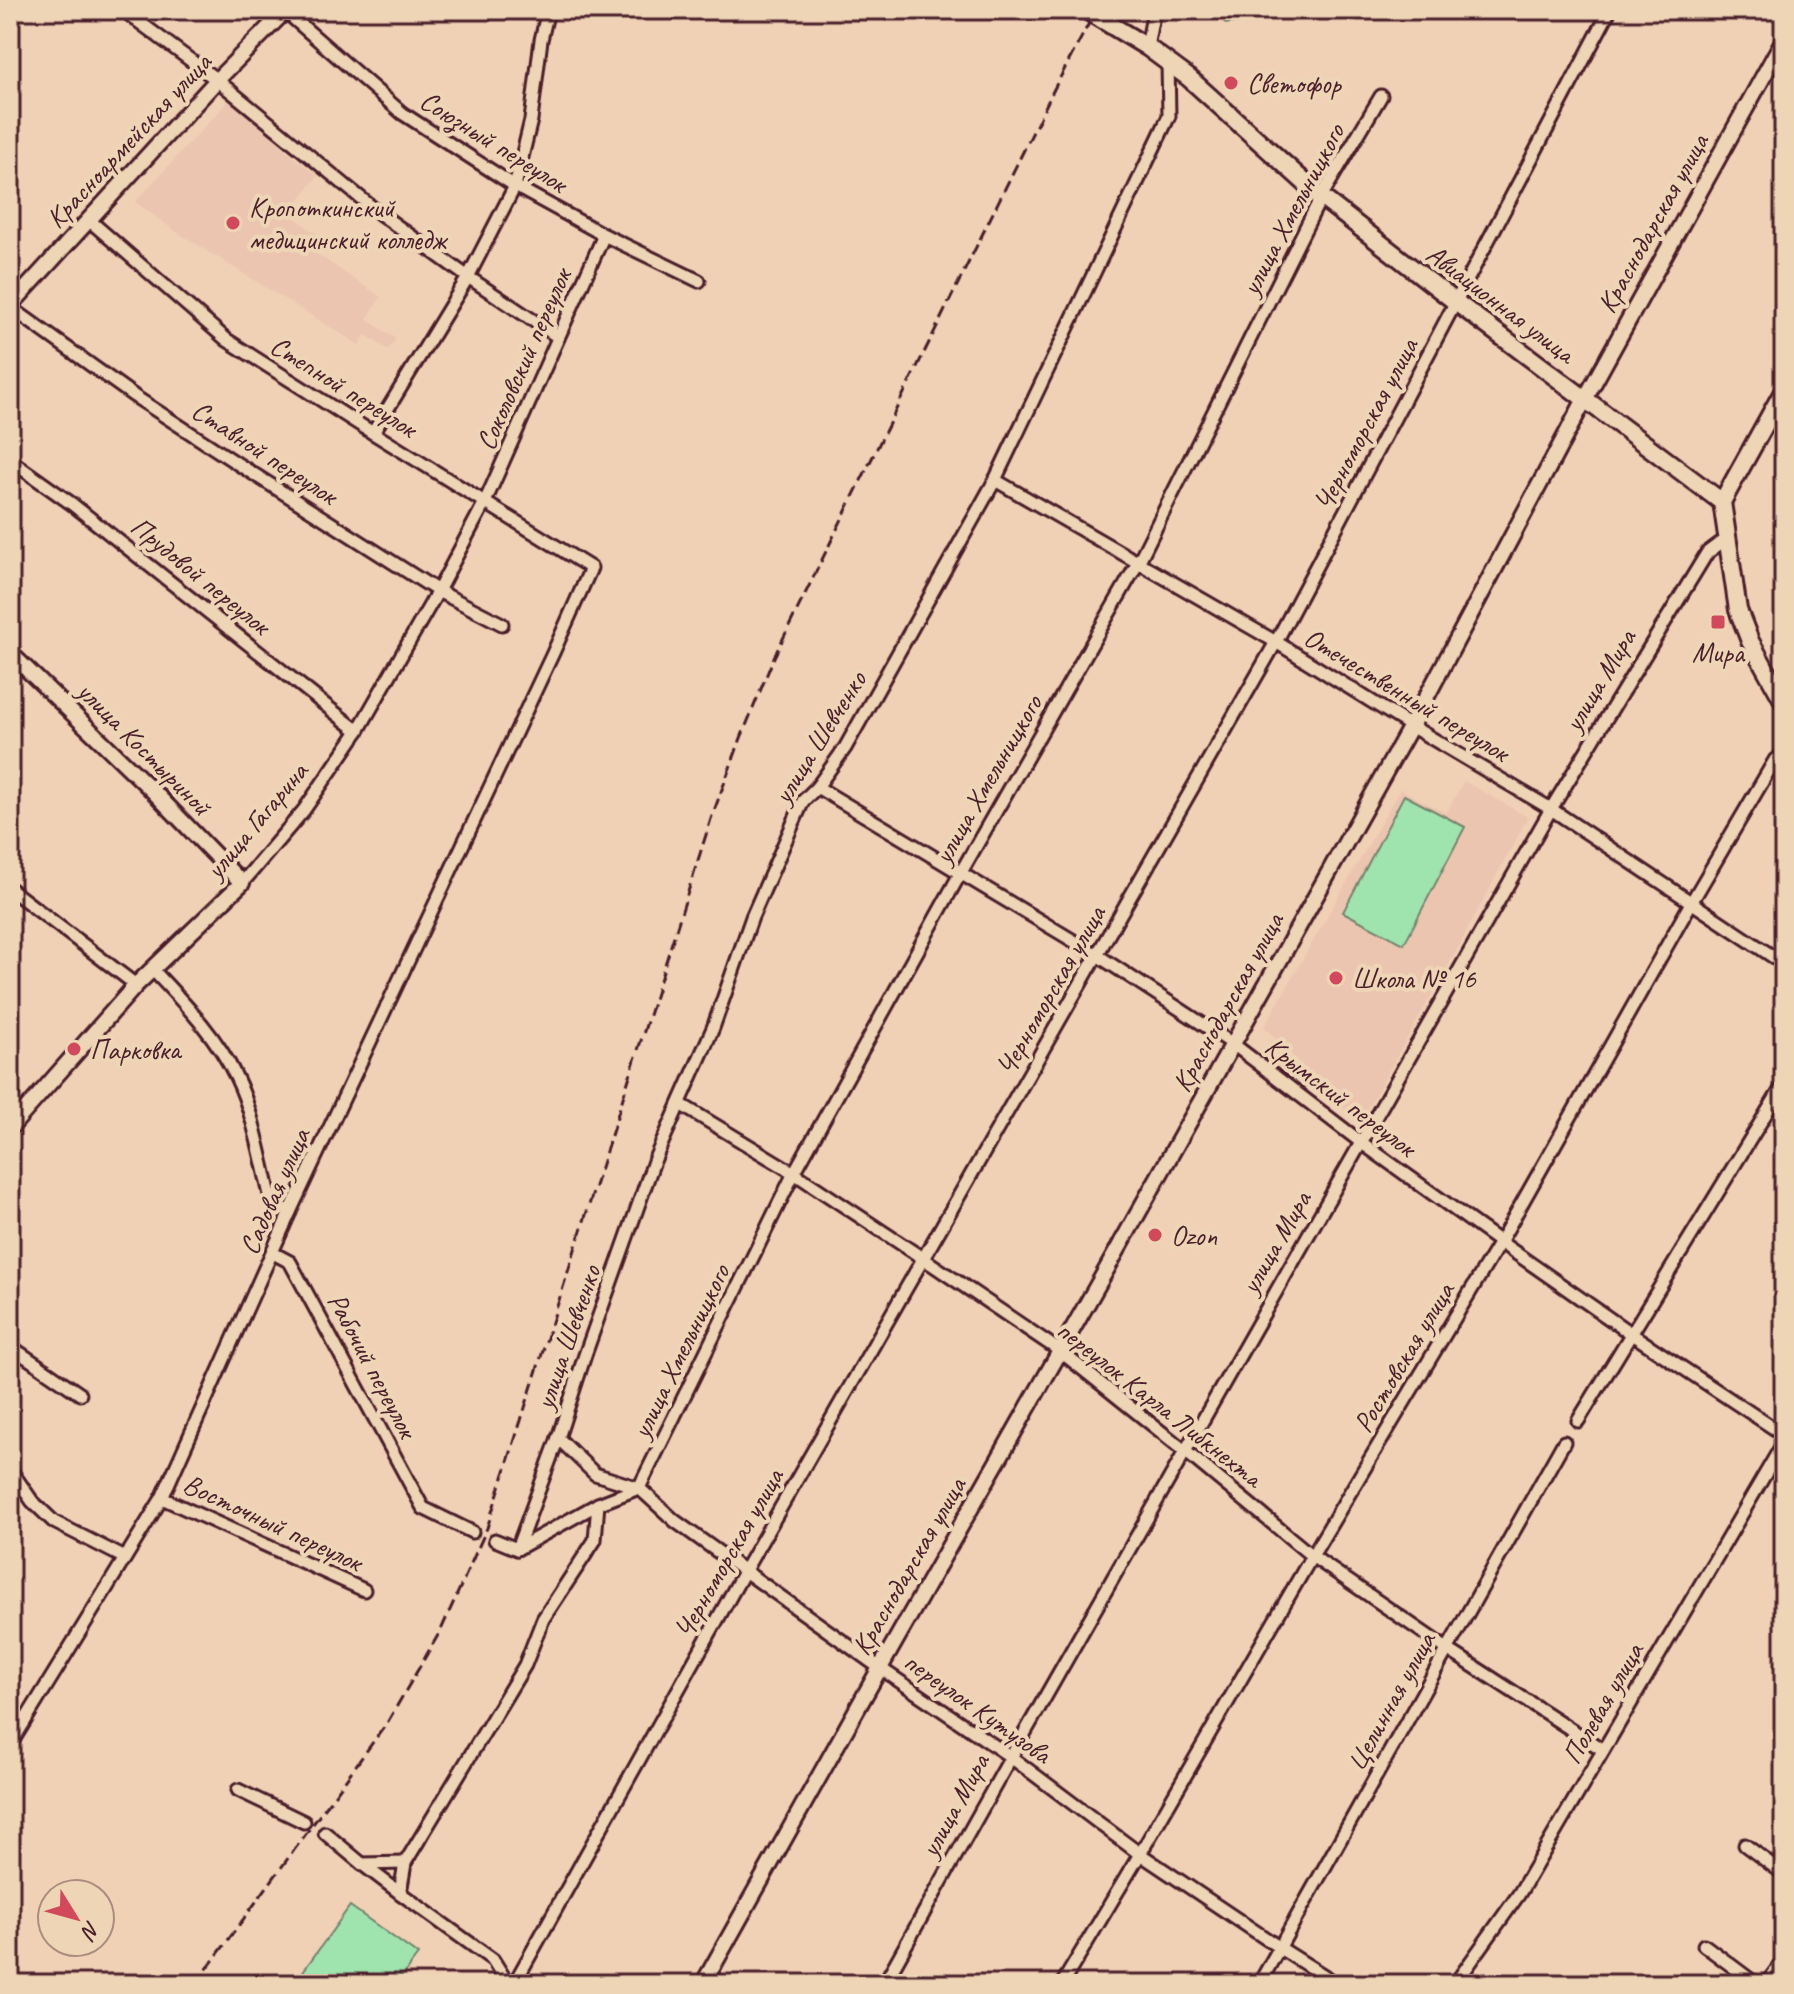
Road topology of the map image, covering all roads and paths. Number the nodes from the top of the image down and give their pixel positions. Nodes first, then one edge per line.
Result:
1 (123, 10) edge
2 (286, 10) edge
3 (548, 10) edge
4 (1086, 10) edge
5 (1154, 10) edge
6 (1610, 10) edge
7 (1784, 39) edge
8 (1147, 47) junction
9 (1168, 63) junction
10 (217, 80) junction
11 (1381, 96) dead end
12 (515, 186) junction
13 (1321, 197) junction
14 (89, 220) junction
15 (604, 235) junction
16 (468, 277) junction
17 (699, 281) dead end
18 (1457, 303) junction
19 (10, 306) edge
20 (558, 337) junction
21 (1784, 390) edge
22 (1585, 399) junction
23 (373, 433) junction
24 (10, 460) edge
25 (995, 480) junction
26 (485, 502) junction
27 (1722, 502) junction
28 (1727, 538) junction
29 (1139, 561) junction
30 (438, 591) junction
31 (502, 624) dead end
32 (1276, 642) junction
33 (557, 644) joint
34 (10, 653) edge
35 (1784, 702) edge
36 (1411, 726) junction
37 (358, 731) junction
38 (1784, 755) edge
39 (817, 787) junction
40 (1551, 809) junction
41 (960, 874) junction
42 (242, 883) junction
43 (10, 889) edge
44 (1691, 903) junction
45 (1097, 955) junction
46 (1784, 964) edge
47 (152, 969) junction
48 (136, 985) junction
49 (1233, 1044) junction
50 (1784, 1084) edge
51 (680, 1104) junction
52 (10, 1128) edge
53 (1362, 1143) junction
54 (794, 1173) junction
55 (290, 1212) junction
56 (1500, 1242) junction
57 (273, 1253) junction
58 (924, 1259) junction
59 (1630, 1333) junction
60 (10, 1346) edge
61 (1060, 1351) junction
62 (80, 1394) dead end
63 (1578, 1421) dead end
64 (1784, 1435) edge
65 (558, 1438) junction
66 (1564, 1442) dead end
67 (1784, 1442) edge
68 (1185, 1451) junction
69 (10, 1469) edge
70 (639, 1488) junction
71 (162, 1498) junction
72 (598, 1504) junction
73 (472, 1532) dead end
74 (495, 1540) dead end
75 (517, 1549) junction
76 (1312, 1556) junction
77 (125, 1558) junction
78 (745, 1570) junction
79 (364, 1590) dead end
80 (1447, 1649) junction
81 (880, 1668) junction
82 (10, 1745) edge
83 (1603, 1750) junction
84 (1011, 1757) junction
85 (238, 1790) dead end
86 (304, 1822) dead end
87 (325, 1833) dead end
88 (1745, 1845) dead end
89 (1140, 1854) junction
90 (405, 1863) junction
91 (362, 1864) junction
92 (1784, 1874) edge
93 (400, 1893) junction
94 (1704, 1945) dead end
95 (1280, 1948) junction
96 (1784, 1960) edge
97 (511, 1984) edge
98 (703, 1984) edge
99 (884, 1984) edge
100 (1062, 1984) edge
101 (1259, 1984) edge
102 (1337, 1984) edge
103 (1455, 1984) edge
104 (1756, 1984) edge
105 (1766, 1984) edge

1 - 10 street
2 - 10 street, Красноармейская улица
2 - 12 street, Союзный переулок
3 - 12 street
4 - 8 main road, Авиационная улица
5 - 8 street
6 - 18 street, Черноморская улица
7 - 22 street, Краснодарская улица
8 - 9 main road, Авиационная улица
9 - 13 main road, Авиационная улица
9 - 25 street, улица Шевченко
10 - 14 street, Красноармейская улица
10 - 16 street
11 - 13 street, улица Хмельницкого
12 - 15 street, Союзный переулок
12 - 16 street
13 - 18 main road, Авиационная улица
13 - 29 street, улица Хмельницкого
14 - 19 street, Красноармейская улица
14 - 23 street, Степной переулок
15 - 17 street, Союзный переулок
15 - 20 street, Соколовский переулок
16 - 20 street
16 - 23 street
18 - 22 main road, Авиационная улица
18 - 32 street, Черноморская улица
19 - 30 street, Ставной переулок
20 - 26 street, Соколовский переулок
21 - 27 main road
22 - 27 main road, Авиационная улица
22 - 36 street, Краснодарская улица
23 - 26 street, Степной переулок
24 - 37 street, Прудовой переулок
25 - 29 street, Отечественный переулок
25 - 39 street, улица Шевченко
26 - 30 street, улица Гагарина
26 - 33 street, Степной переулок
27 - 28 main road
28 - 35 main road
28 - 40 street, улица Мира
29 - 32 street, Отечественный переулок
29 - 41 street, улица Хмельницкого
30 - 31 street, Ставной переулок
30 - 37 street, улица Гагарина
32 - 36 street, Отечественный переулок
32 - 45 street, Черноморская улица
33 - 55 street, Садовая улица
34 - 42 street, улица Костыриной
36 - 40 street, Отечественный переулок
36 - 49 street, Краснодарская улица
37 - 42 street, улица Гагарина
38 - 44 street, Ростовская улица
39 - 41 street, Крымский переулок
39 - 51 street, улица Шевченко
40 - 44 street, Отечественный переулок
40 - 53 street, улица Мира
41 - 45 street, Крымский переулок
41 - 54 street, улица Хмельницкого
42 - 47 street, улица Гагарина
43 - 48 street
44 - 46 street, Отечественный переулок
44 - 56 street, Ростовская улица
45 - 49 street, Крымский переулок
45 - 58 street, Черноморская улица
47 - 48 street, улица Гагарина
47 - 55 street
48 - 52 street, улица Гагарина
49 - 53 street, Крымский переулок
49 - 61 street, Краснодарская улица
50 - 59 street
51 - 54 street, переулок Карла Либкнехта
51 - 65 street, улица Шевченко
53 - 56 street, Крымский переулок
53 - 68 street, улица Мира
54 - 58 street, переулок Карла Либкнехта
54 - 70 street, улица Хмельницкого
55 - 57 street, Садовая улица
56 - 59 street, Крымский переулок
56 - 76 street, Ростовская улица
57 - 71 street, Садовая улица
57 - 73 street, Рабочий переулок
58 - 61 street, переулок Карла Либкнехта
58 - 78 street, Черноморская улица
59 - 63 street
59 - 64 street, Крымский переулок
60 - 62 street
61 - 68 street, переулок Карла Либкнехта
61 - 81 street, Краснодарская улица
65 - 70 street, переулок Кутузова
65 - 75 street, улица Шевченко
66 - 80 street, Целинная улица
67 - 83 street, Полевая улица
68 - 76 street, переулок Карла Либкнехта
68 - 84 street, улица Мира
69 - 77 street
70 - 72 street
70 - 78 street, переулок Кутузова
71 - 77 street, Садовая улица
71 - 79 street, Восточный переулок
72 - 75 street
72 - 90 street
74 - 75 street
76 - 80 street, переулок Карла Либкнехта
76 - 89 street, Ростовская улица
77 - 82 street, Садовая улица
78 - 81 street, переулок Кутузова
78 - 97 street, Черноморская улица
80 - 83 street, переулок Карла Либкнехта
80 - 95 street, Целинная улица
81 - 84 street, переулок Кутузова
81 - 98 street, Краснодарская улица
83 - 103 street, Полевая улица
84 - 89 street, переулок Кутузова
84 - 99 street, улица Мира
85 - 86 street
87 - 91 street
88 - 92 street
89 - 95 street, переулок Кутузова
89 - 100 street, Ростовская улица
90 - 91 street
90 - 93 street
91 - 93 street
93 - 97 street
94 - 104 street
95 - 101 street, Целинная улица
95 - 102 street, переулок Кутузова
96 - 105 street

